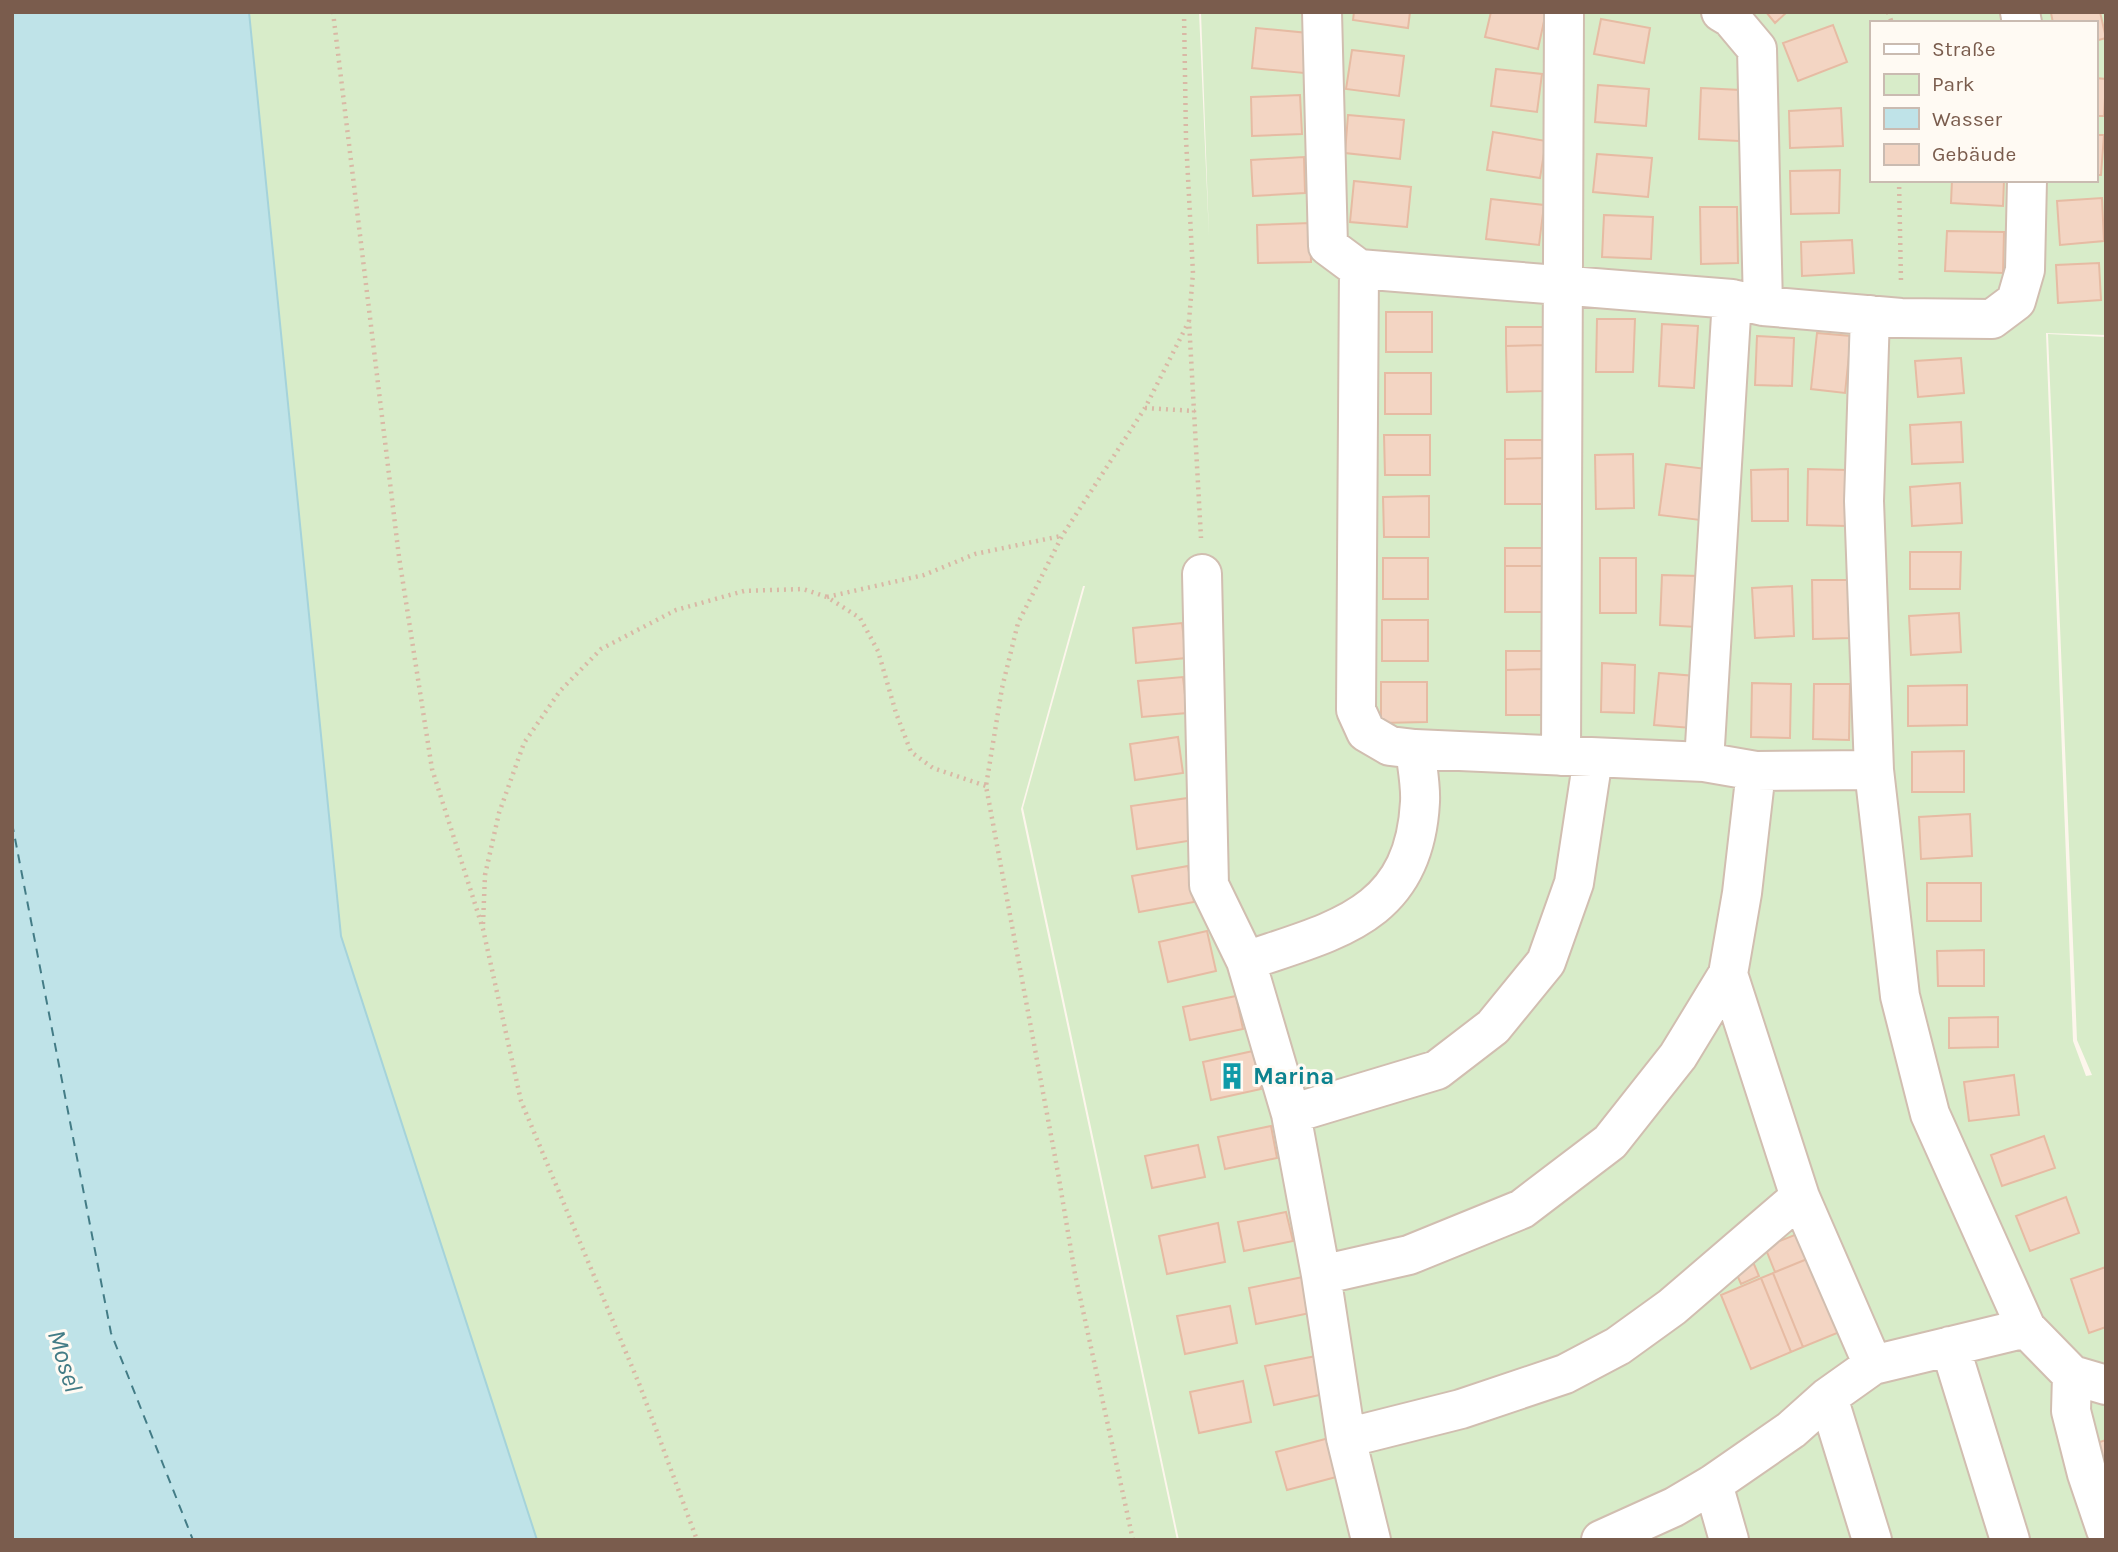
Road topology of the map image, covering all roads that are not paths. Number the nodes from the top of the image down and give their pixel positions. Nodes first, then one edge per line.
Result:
1 (1322, 12) edge
2 (1563, 12) edge
3 (1721, 12) edge
4 (2027, 182) edge
5 (1359, 269) junction
6 (1562, 287) junction
7 (1747, 303) junction
8 (1886, 316) junction
9 (1202, 573) road end
10 (1415, 749) junction
11 (1577, 757) junction
12 (1704, 762) junction
13 (1874, 770) junction
14 (1756, 771) junction
15 (1246, 961) junction
16 (1728, 974) junction
17 (1291, 1114) junction
18 (1800, 1196) junction
19 (1321, 1275) junction
20 (2026, 1328) junction
21 (1950, 1346) junction
22 (1873, 1366) junction
23 (2089, 1380) edge
24 (1828, 1397) junction
25 (1346, 1438) junction
26 (1713, 1484) junction
27 (2106, 1530) edge
28 (1371, 1540) edge
29 (1601, 1540) edge
30 (1729, 1540) edge
31 (1872, 1540) edge
32 (2010, 1540) edge

1 - 5 lane
2 - 6 lane
3 - 7 lane
4 - 8 lane
5 - 6 lane
5 - 10 lane
6 - 7 lane
6 - 11 lane
7 - 8 lane
7 - 12 lane
8 - 13 lane
9 - 15 lane
10 - 11 lane
10 - 15 lane
11 - 12 lane
11 - 17 lane
12 - 14 lane
13 - 14 lane
13 - 20 lane
14 - 16 lane
15 - 17 lane
16 - 18 lane
16 - 19 lane
17 - 19 lane
18 - 22 lane
18 - 25 lane
19 - 25 lane
20 - 21 lane
20 - 23 lane
21 - 22 lane
21 - 32 lane
22 - 24 lane
23 - 27 lane
24 - 26 lane
24 - 31 lane
25 - 28 lane
26 - 29 lane
26 - 30 lane

